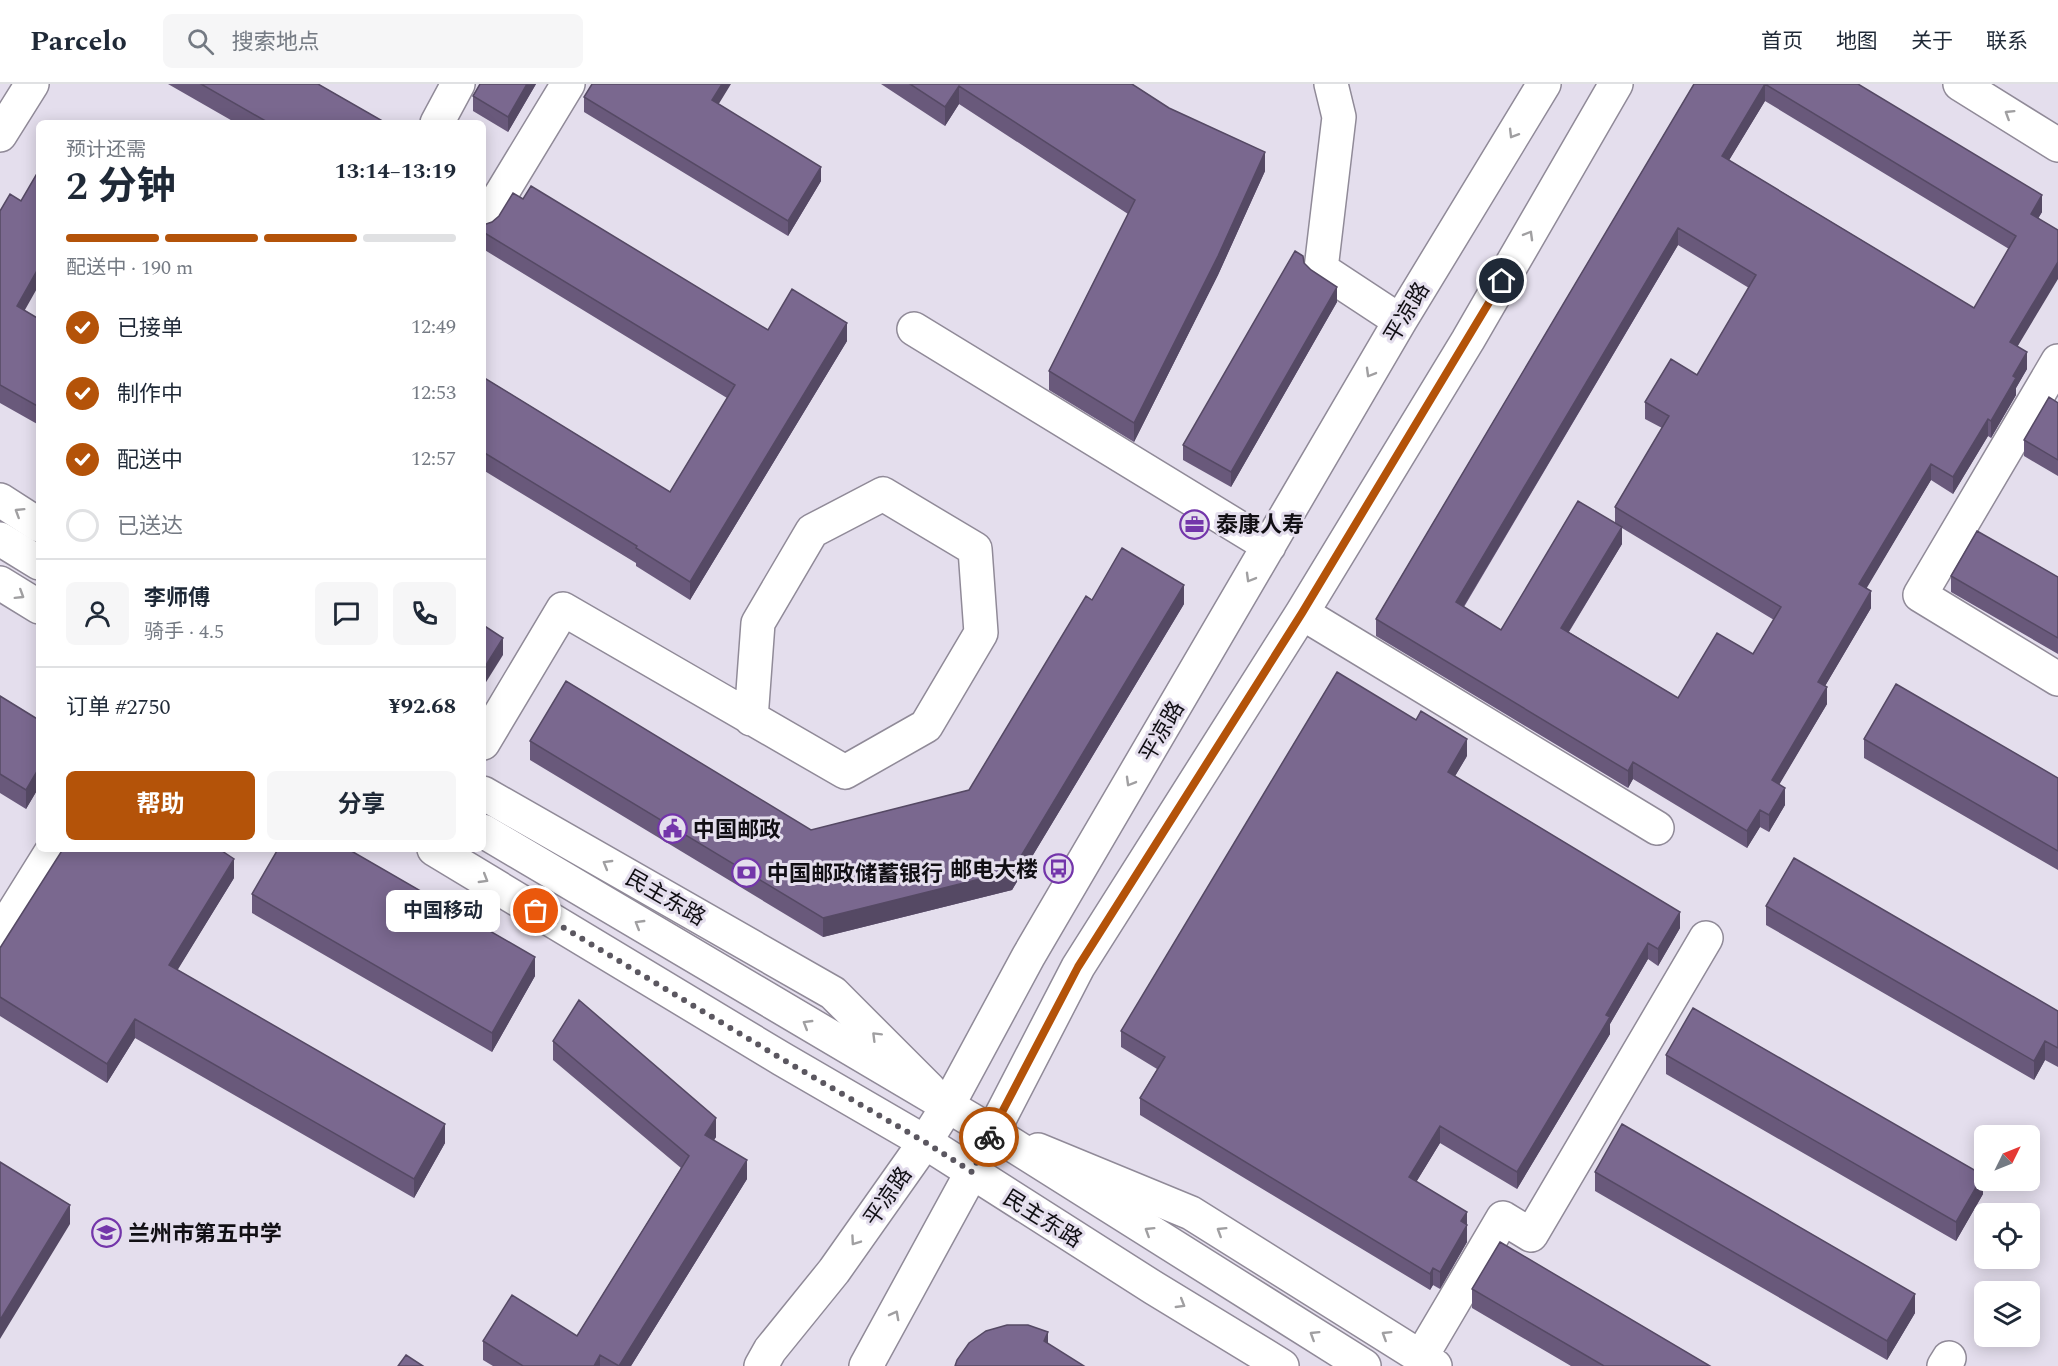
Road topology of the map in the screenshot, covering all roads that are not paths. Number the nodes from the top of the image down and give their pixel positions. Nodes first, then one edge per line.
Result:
1 (32, 84) edge
2 (458, 84) edge
3 (568, 84) edge
4 (1331, 84) edge
5 (1544, 84) edge
6 (1616, 84) edge
7 (1960, 84) edge
8 (439, 120) edge
9 (0, 135) edge
10 (2058, 145) edge
11 (486, 219) edge
12 (1400, 321) junction
13 (914, 328) dead end
14 (2058, 361) edge
15 (0, 500) edge
16 (36, 523) edge
17 (0, 539) edge
18 (1269, 546) junction
19 (36, 561) edge
20 (0, 583) edge
21 (36, 605) edge
22 (1302, 613) junction
23 (2058, 679) edge
24 (751, 718) junction
25 (486, 738) edge
26 (486, 795) edge
27 (1657, 828) dead end
28 (486, 833) edge
29 (51, 852) edge
30 (439, 852) edge
31 (0, 934) edge
32 (1706, 938) dead end
33 (947, 1107) junction
34 (992, 1132) junction
35 (925, 1142) junction
36 (972, 1172) junction
37 (1428, 1362) edge
38 (761, 1366) edge
39 (866, 1366) edge
40 (1282, 1366) edge
41 (1364, 1366) edge

1 - 9 street
2 - 8 street
3 - 11 street
4 - 12 street
5 -> 12 street, 平凉路
22 -> 6 street
10 -> 7 street
12 -> 18 street, 平凉路
13 - 18 street
14 - 23 street
16 -> 15 street
17 - 19 street
18 -> 33 street, 平凉路
20 -> 21 street
22 - 27 street
22 - 34 street
24 - 24 street
24 - 25 street
33 -> 26 street, 民主东路
33 -> 28 street, 民主东路
29 - 31 street
30 -> 35 street, 民主东路
32 - 37 street
33 - 34 street, 民主东路
33 - 35 street, 平凉路
34 - 36 street
37 -> 34 street, 民主东路
41 -> 34 street, 民主东路
35 - 36 street, 民主东路
35 -> 38 street, 平凉路
39 -> 36 street
36 -> 40 street, 民主东路

